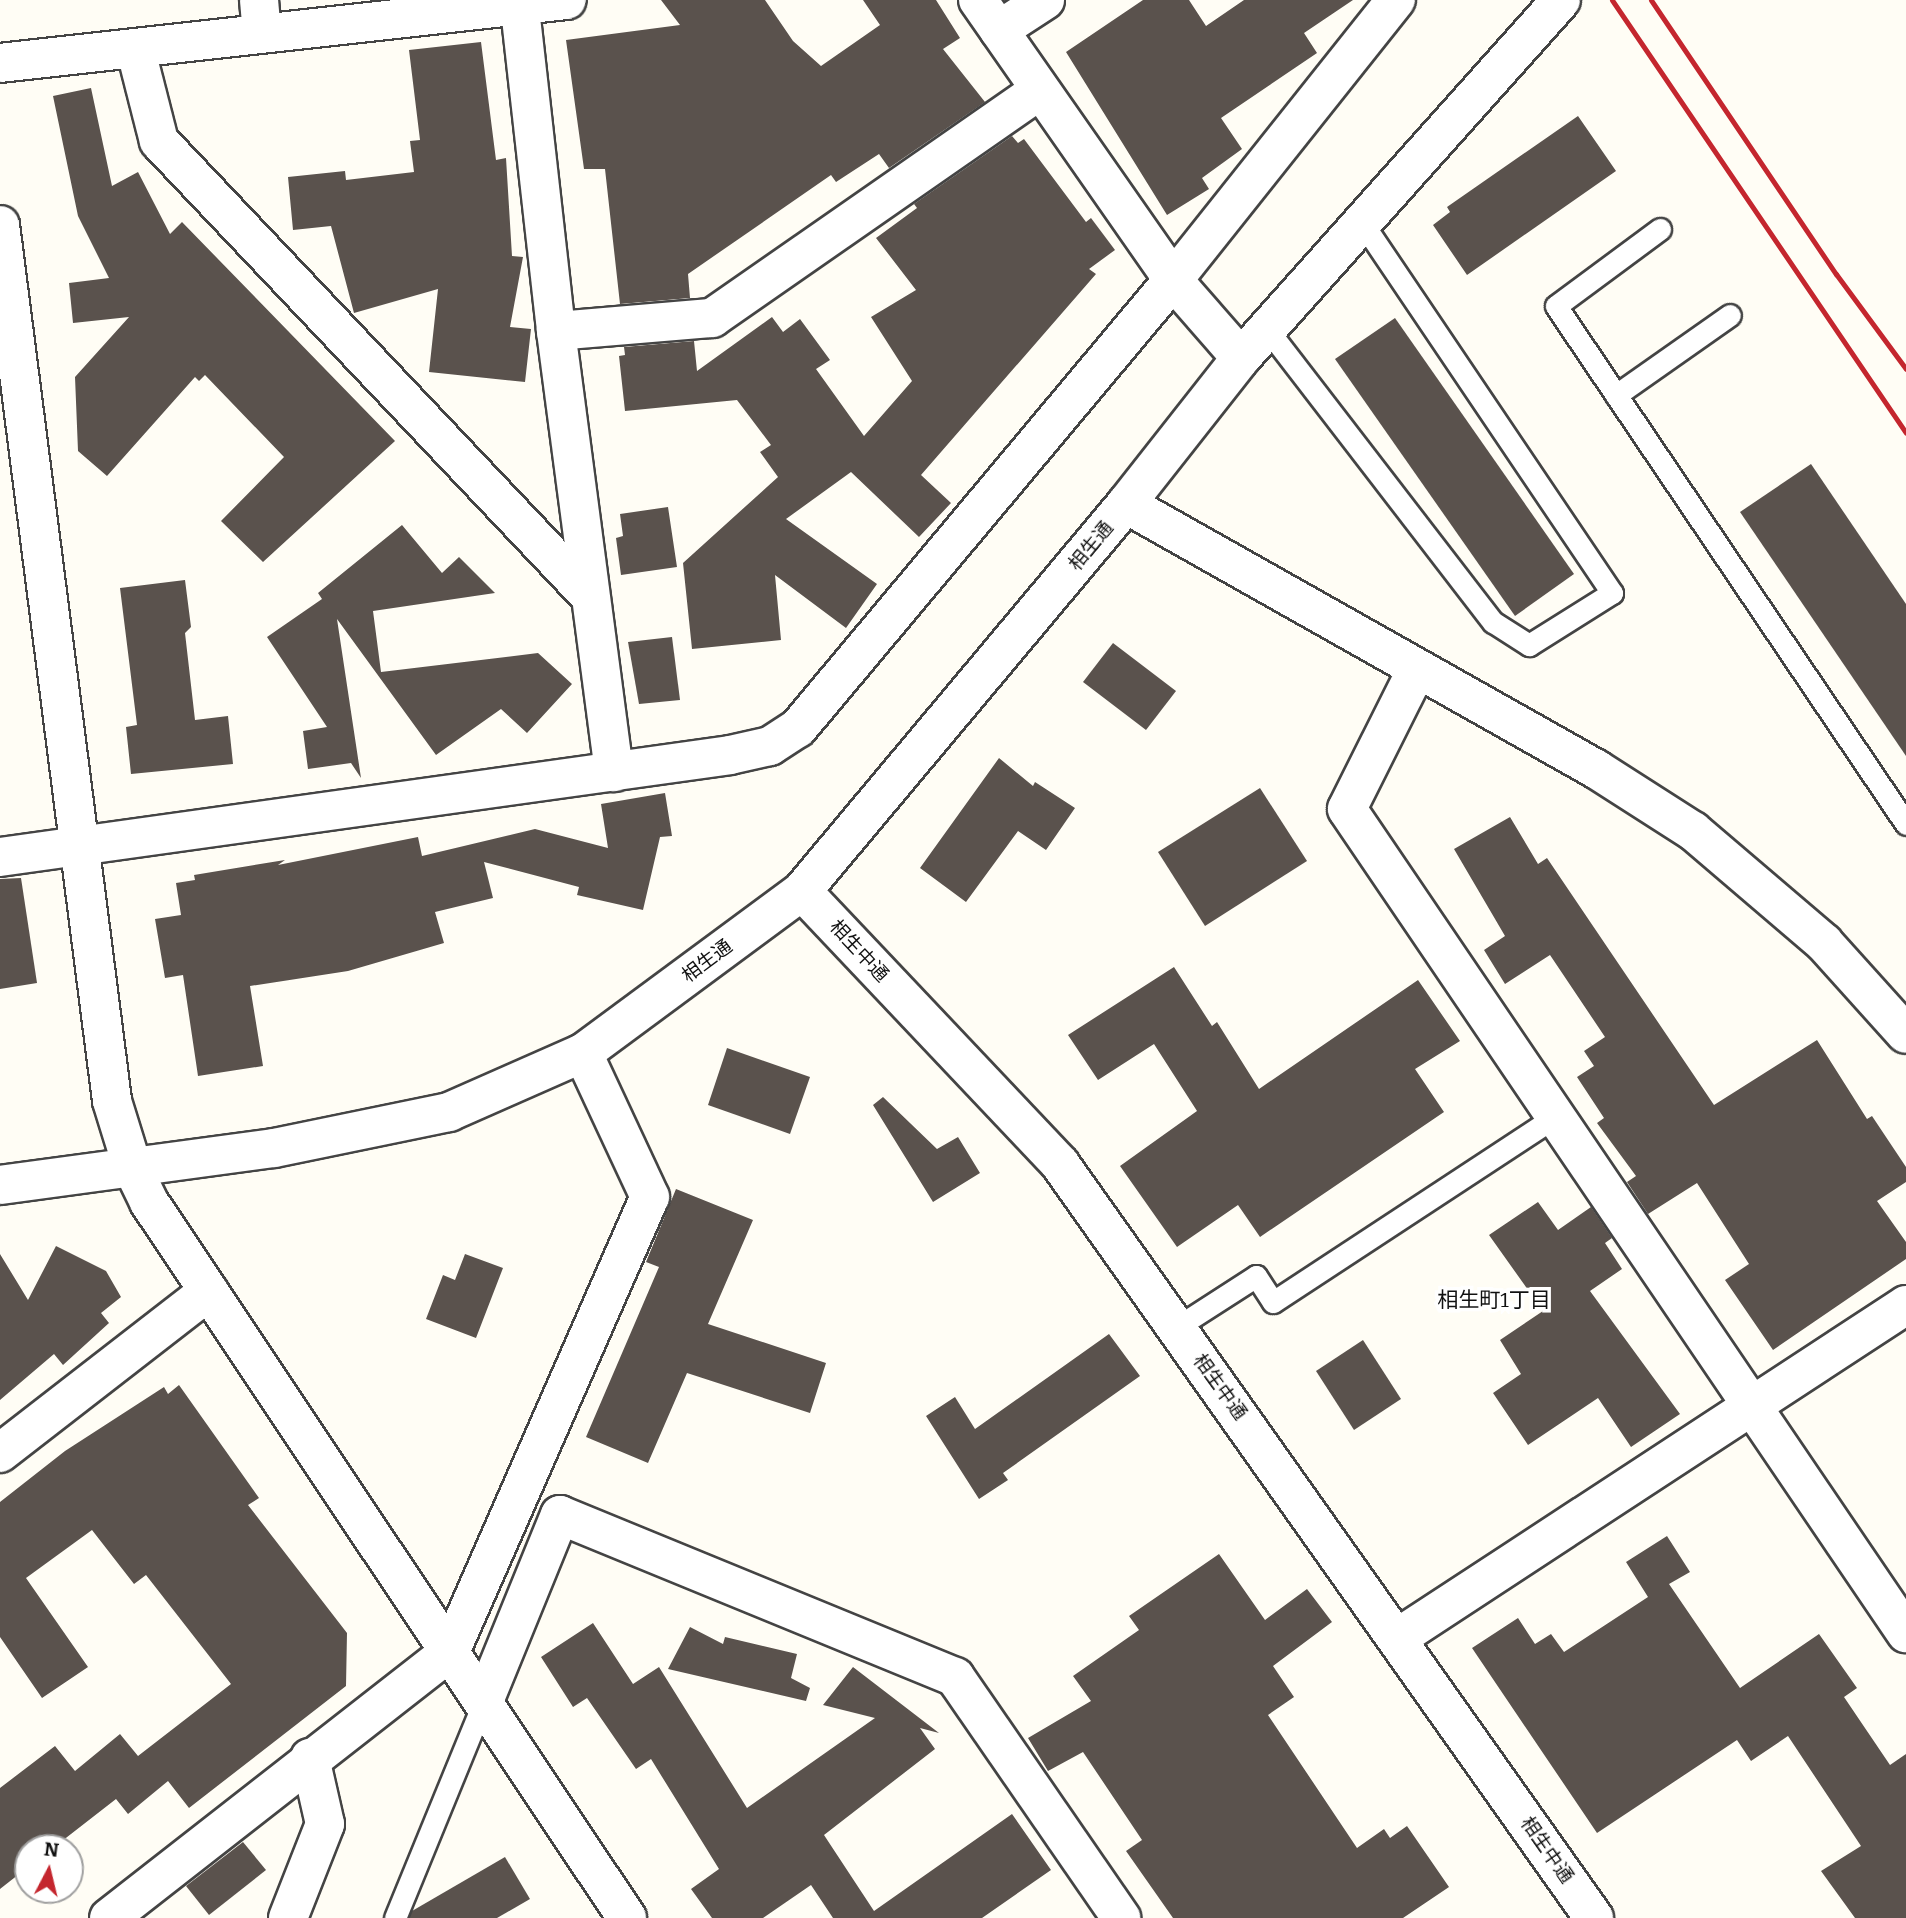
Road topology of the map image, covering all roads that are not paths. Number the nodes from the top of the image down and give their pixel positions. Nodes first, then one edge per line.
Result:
1 (567, 0) edge
2 (1045, 0) edge
3 (1396, 0) edge
4 (1561, 0) edge
5 (519, 3) edge
6 (989, 15) edge
7 (260, 16) edge
8 (136, 51) junction
9 (0, 63) edge
10 (1040, 90) junction
11 (1362, 223) junction
12 (0, 225) edge
13 (1660, 229) dead end
14 (1173, 280) junction
15 (1730, 315) dead end
16 (1267, 329) junction
17 (556, 331) junction
18 (1241, 358) junction
19 (1616, 395) junction
20 (1126, 504) junction
21 (589, 595) junction
22 (1416, 671) junction
23 (614, 772) junction
24 (1906, 824) edge
25 (80, 846) junction
26 (0, 857) edge
27 (802, 891) junction
28 (1906, 1034) edge
29 (583, 1053) junction
30 (1556, 1115) junction
31 (133, 1169) junction
32 (0, 1185) edge
33 (209, 1291) junction
34 (1906, 1305) edge
35 (1177, 1327) junction
36 (1753, 1404) junction
37 (0, 1453) edge
38 (1906, 1633) edge
39 (1399, 1637) junction
40 (450, 1652) junction
41 (484, 1701) junction
42 (310, 1758) junction
43 (1583, 1914) edge
44 (109, 1918) edge
45 (288, 1918) edge
46 (395, 1918) edge
47 (627, 1918) edge
48 (1121, 1918) edge

1 - 5 street
2 - 6 street
3 - 14 street
4 - 11 street, 相生通
5 - 7 street
5 - 17 street
6 - 10 street
7 - 8 street
8 - 9 street
8 - 21 street
10 - 14 street
10 - 17 street
11 - 16 street, 相生通
11 - 16 lane
12 - 25 street
13 - 19 lane
14 - 18 street
14 - 23 street
15 - 19 lane
16 - 18 street, 相生通
17 - 21 street
18 - 20 street, 相生通
19 - 24 lane
20 - 22 street
20 - 27 street, 相生通
21 - 23 street
22 - 28 street
22 - 30 street
23 - 25 street
25 - 26 street
25 - 31 street
27 - 29 street, 相生通
27 - 35 street, 相生中通
29 - 31 street, 相生通
29 - 40 street
30 - 35 lane
30 - 36 street
31 - 32 street, 相生通
31 - 33 street
33 - 37 street
33 - 40 street
34 - 36 street
35 - 39 street, 相生中通
36 - 38 street
36 - 39 street
39 - 43 street, 相生中通
40 - 41 street
40 - 42 street
41 - 46 lane
41 - 47 street
41 - 48 street
42 - 44 street
42 - 45 street

